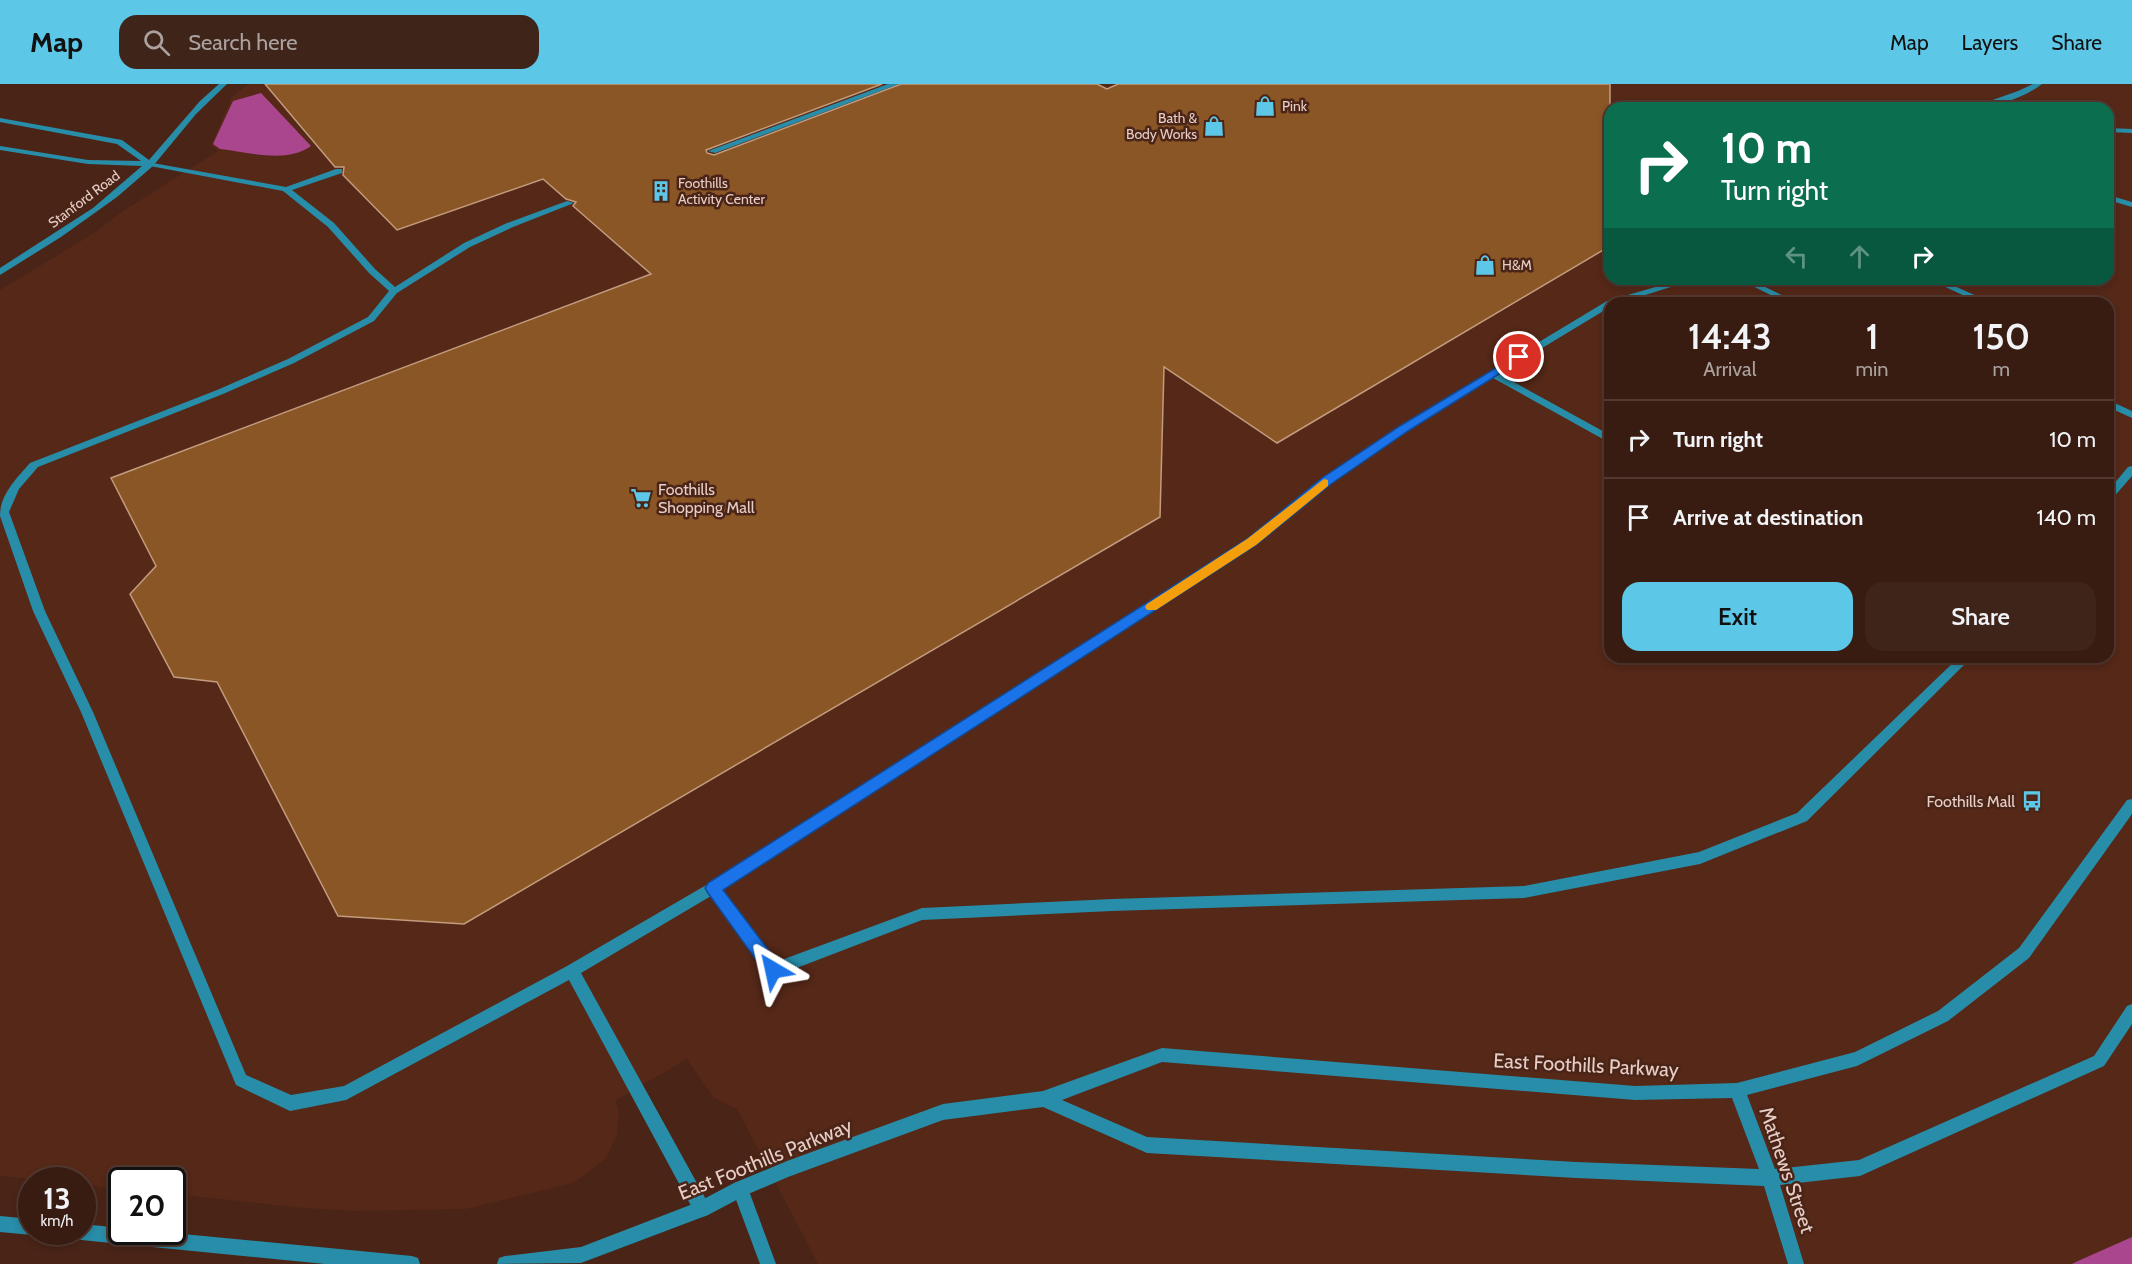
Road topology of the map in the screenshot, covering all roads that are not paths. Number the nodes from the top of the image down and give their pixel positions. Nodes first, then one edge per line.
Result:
1 (223, 84) edge
2 (895, 84) edge
3 (2038, 84) edge
4 (1993, 102) edge
5 (0, 120) edge
6 (2114, 130) edge
7 (2132, 131) edge
8 (0, 148) edge
9 (712, 151) dead end
10 (150, 164) junction
11 (339, 171) dead end
12 (286, 189) junction
13 (2114, 199) edge
14 (570, 202) dead end
15 (2132, 205) edge
16 (0, 272) edge
17 (1666, 285) edge
18 (1755, 285) edge
19 (1946, 285) edge
20 (394, 291) junction
21 (1629, 297) edge
22 (1781, 297) edge
23 (1974, 297) edge
24 (1604, 307) edge
25 (1492, 375) junction
26 (2114, 406) edge
27 (2132, 415) edge
28 (1604, 437) edge
29 (2132, 469) edge
30 (2114, 490) edge
31 (1960, 663) edge
32 (2132, 804) edge
33 (713, 888) junction
34 (572, 971) junction
35 (2132, 1011) edge
36 (1737, 1090) junction
37 (1043, 1098) junction
38 (1770, 1178) junction
39 (740, 1189) junction
40 (702, 1209) junction
41 (0, 1224) edge
42 (18, 1226) edge
43 (96, 1233) edge
44 (412, 1264) edge
45 (505, 1264) edge
46 (768, 1264) edge
47 (1796, 1264) edge

1 - 10 street, Stanford Road
2 - 9 street
3 - 4 street
5 - 10 street
6 - 7 street
8 - 10 street
10 - 12 street
10 - 16 street, Stanford Road
11 - 12 street
12 - 20 street
13 - 15 street
14 - 20 street
17 - 21 street
18 - 22 street
19 - 23 street
20 - 34 street
24 - 25 street
25 - 28 street
25 - 33 street
26 - 27 street
29 - 30 street
31 - 33 street
32 - 36 street, East Foothills Parkway
33 - 34 street
34 - 40 street
35 - 38 street
36 - 37 street, East Foothills Parkway
36 - 38 street, Mathews Street
37 - 38 street
37 - 39 street, East Foothills Parkway
38 - 47 street, Mathews Street
39 - 40 street, East Foothills Parkway
39 - 46 street
40 - 45 street, East Foothills Parkway
41 - 42 street
43 - 44 street

